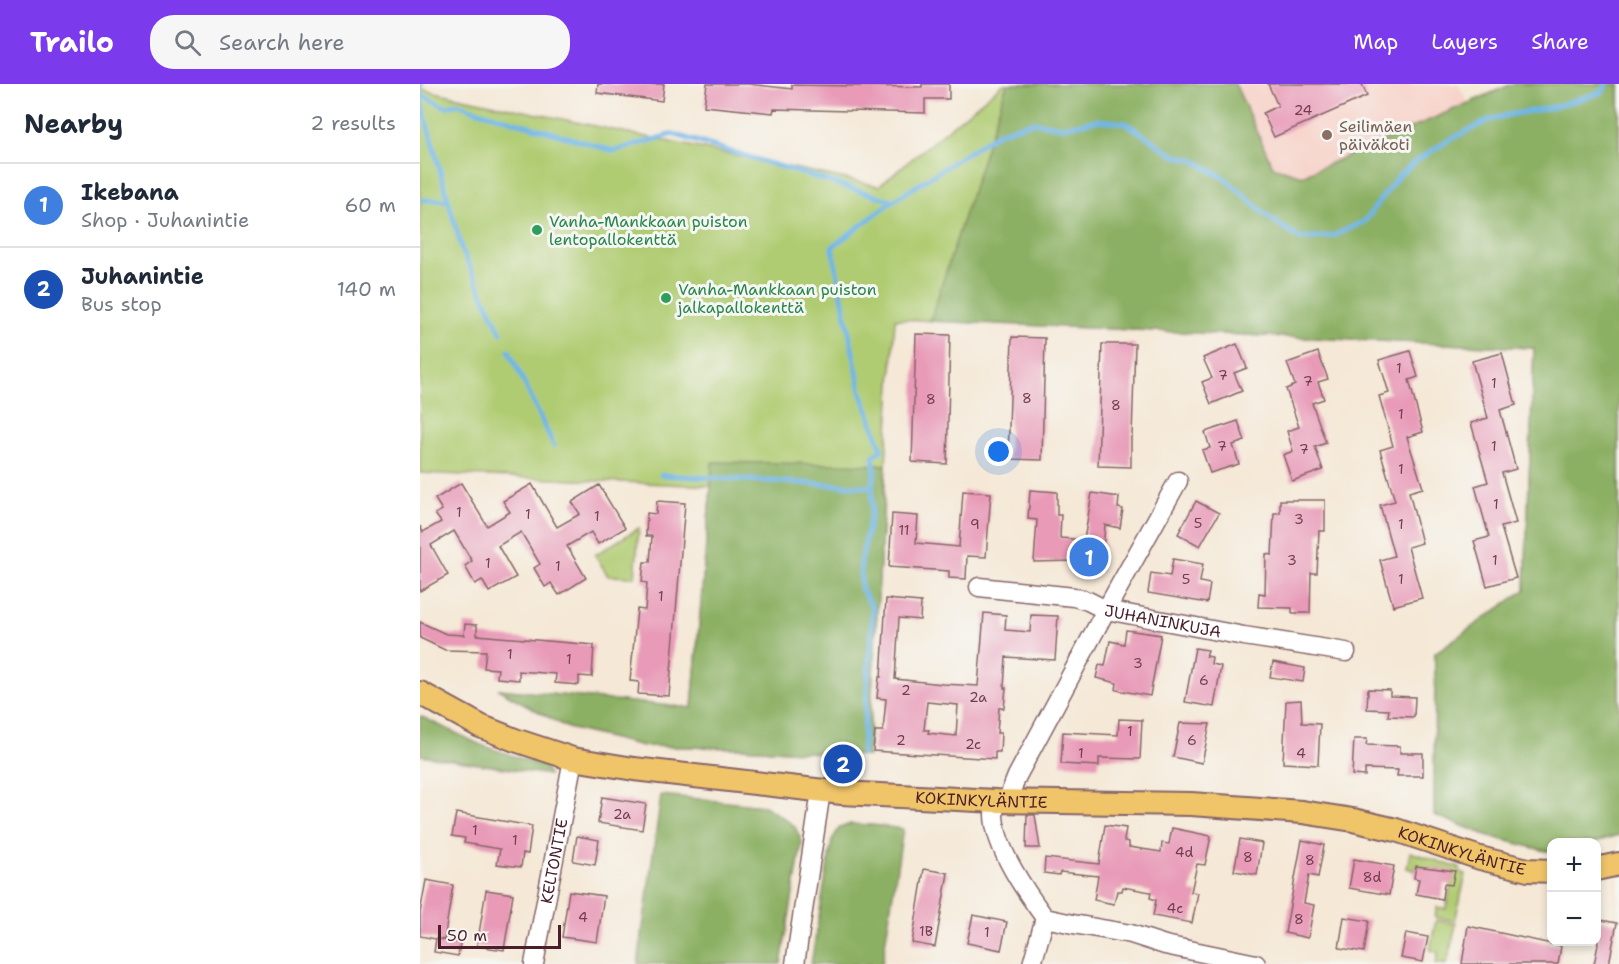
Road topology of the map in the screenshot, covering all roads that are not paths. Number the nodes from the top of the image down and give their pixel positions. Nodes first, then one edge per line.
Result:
1 (1178, 482) dead end
2 (979, 587) dead end
3 (1106, 610) junction
4 (1346, 652) dead end
5 (420, 693) edge
6 (573, 759) junction
7 (821, 790) junction
8 (1002, 801) junction
9 (1619, 864) edge
10 (1601, 868) edge
11 (1547, 872) edge
12 (1045, 918) junction
13 (534, 964) edge
14 (795, 964) edge
15 (1032, 964) edge
16 (1256, 964) edge

1 - 3 street
2 - 3 street, JUHANINKUJA
3 - 4 street, JUHANINKUJA
3 - 8 street
5 - 6 main road, KOKINKYLÄNTIE
6 - 7 main road, KOKINKYLÄNTIE
6 - 13 street, KELTONTIE
7 - 8 main road, KOKINKYLÄNTIE
7 - 14 street
8 - 11 main road, KOKINKYLÄNTIE
8 - 12 street
9 - 10 main road
12 - 15 street
12 - 16 street

